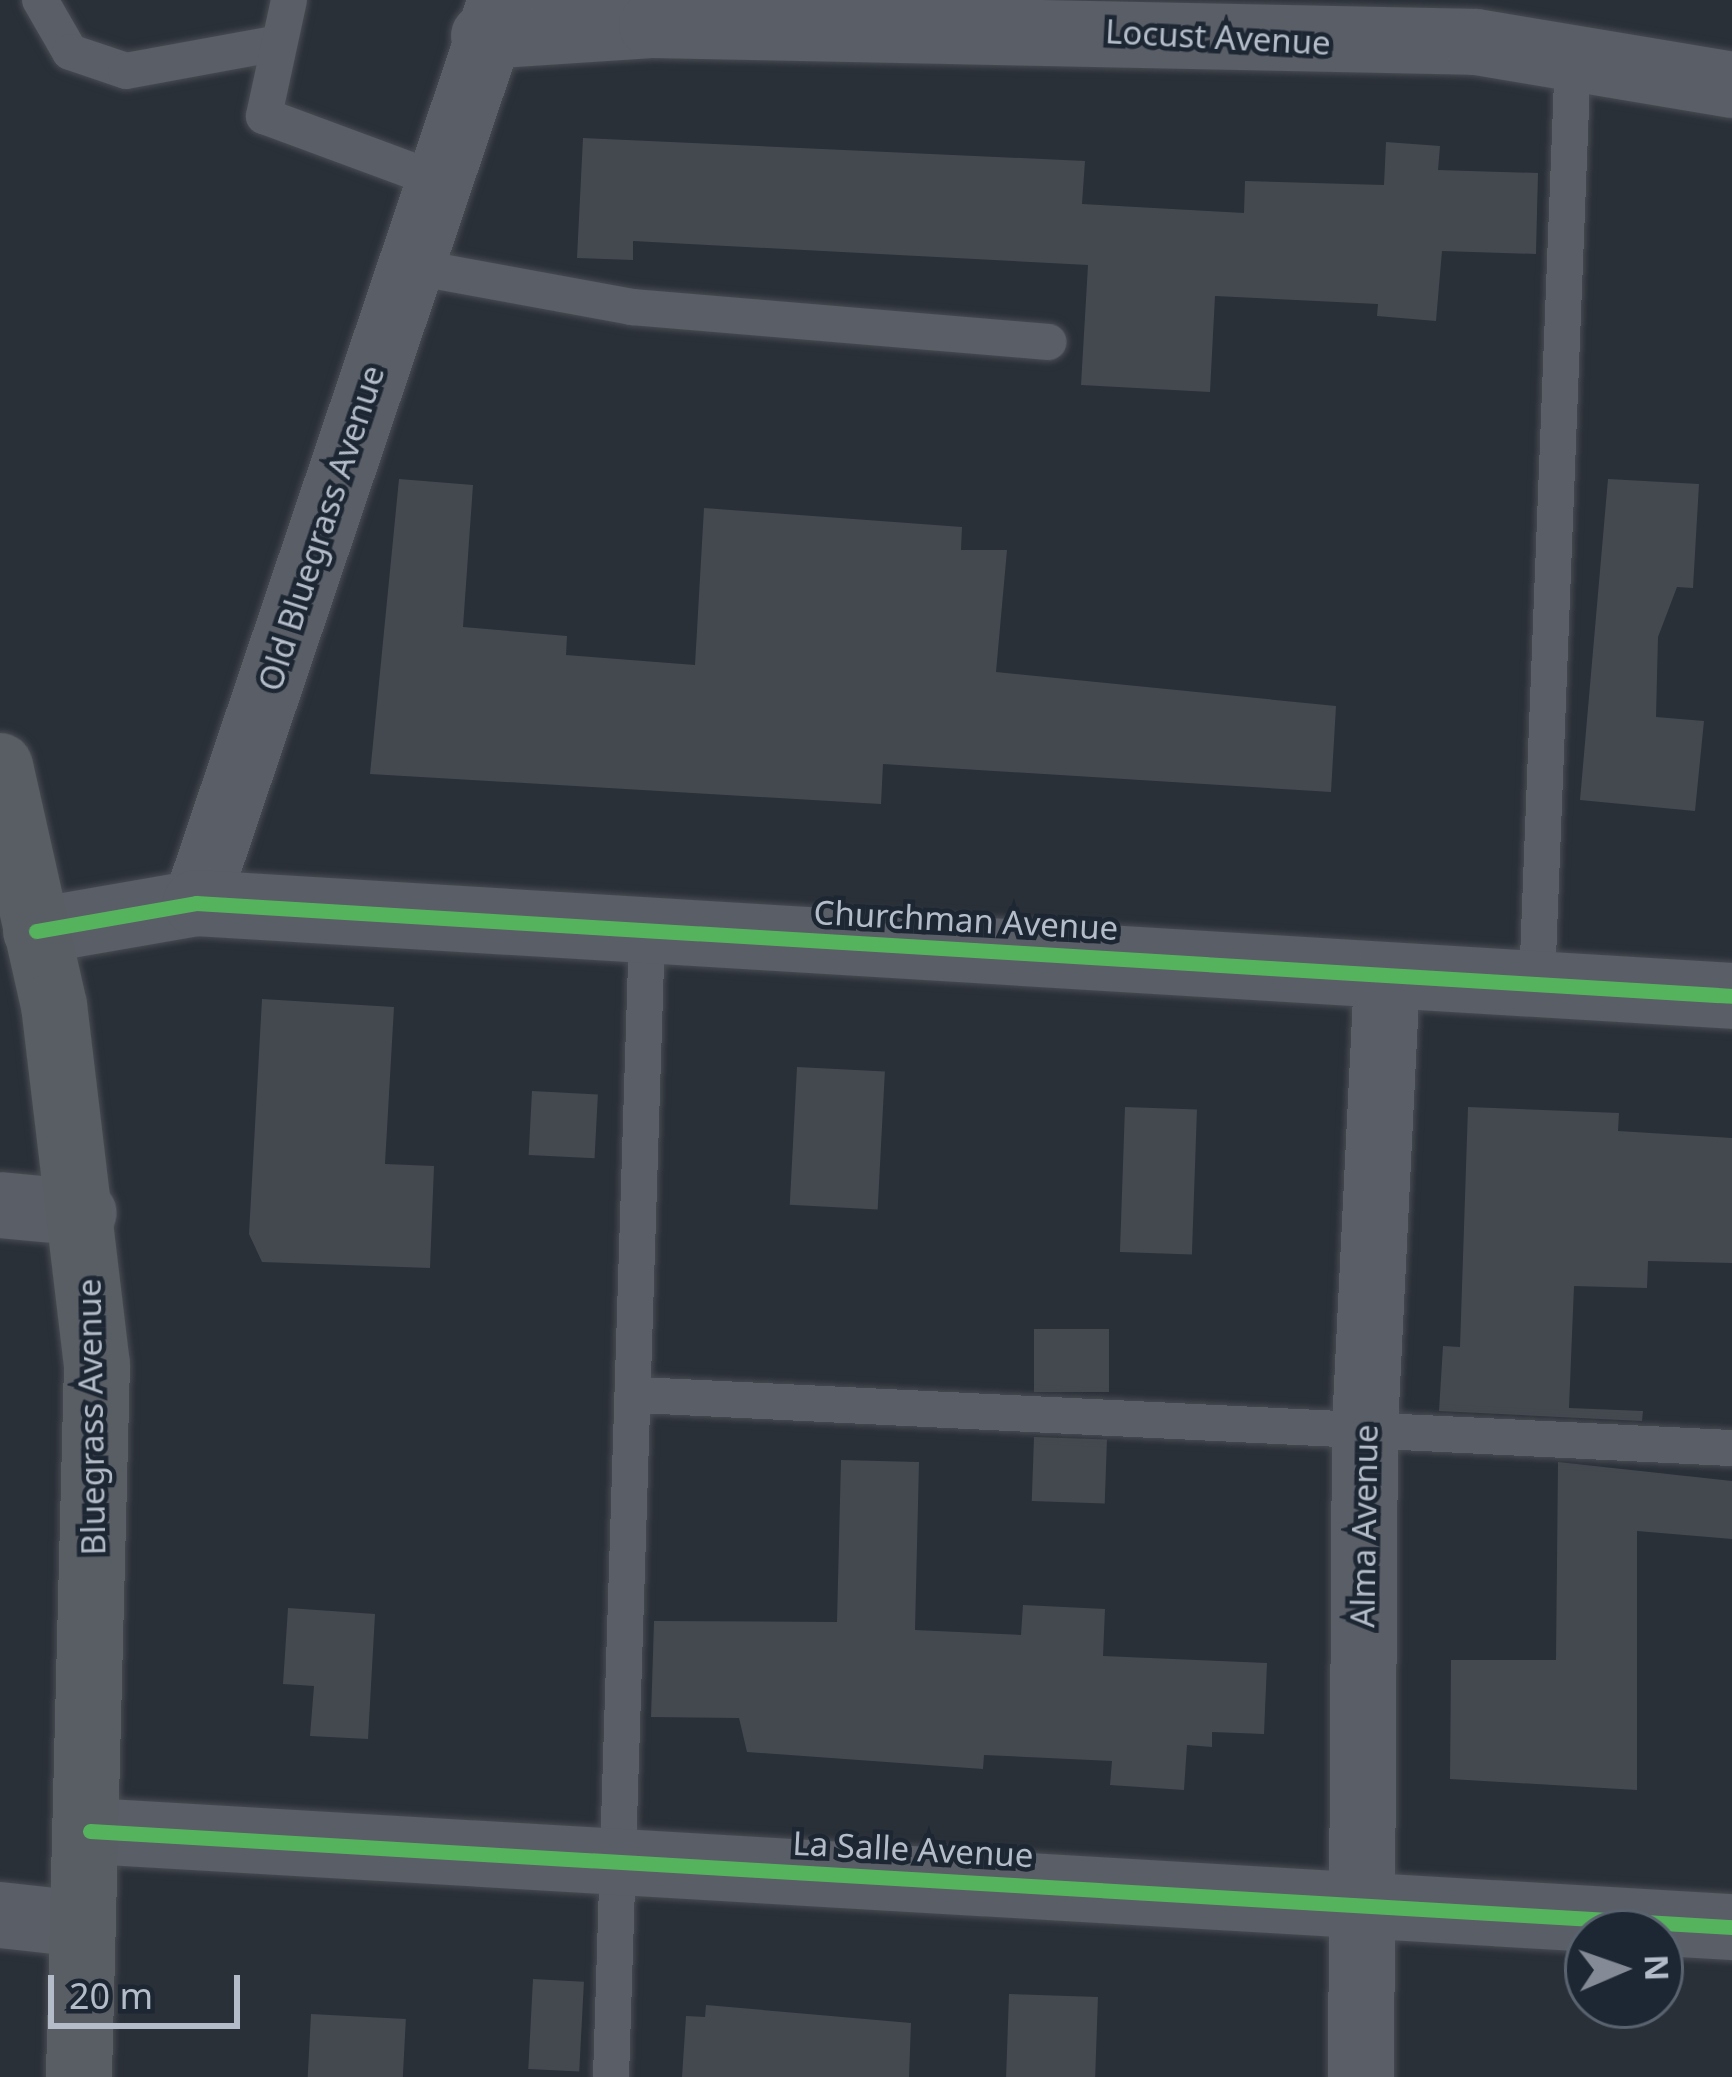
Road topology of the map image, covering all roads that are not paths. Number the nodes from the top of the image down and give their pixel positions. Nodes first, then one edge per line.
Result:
1 (40, 0) edge
2 (289, 0) edge
3 (493, 18) edge
4 (274, 44) junction
5 (1573, 55) junction
6 (1732, 86) edge
7 (437, 180) junction
8 (409, 266) junction
9 (1049, 342) dead end
10 (0, 766) edge
11 (196, 903) junction
12 (37, 931) junction
13 (647, 931) junction
14 (1388, 976) junction
15 (1537, 984) junction
16 (1732, 995) edge
17 (0, 1205) edge
18 (84, 1214) junction
19 (639, 1395) junction
20 (1365, 1427) junction
21 (1732, 1448) edge
22 (90, 1831) junction
23 (611, 1861) junction
24 (1361, 1905) junction
25 (0, 1915) edge
26 (82, 1924) junction
27 (1732, 1927) edge
28 (79, 2077) edge
29 (611, 2077) edge
30 (1361, 2077) edge

1 - 4 lane
2 - 4 lane
3 - 5 street, Locust Avenue
3 - 7 street, Old Bluegrass Avenue
4 - 7 lane
5 - 6 street, Locust Avenue
5 - 15 lane
7 - 8 street, Old Bluegrass Avenue
8 - 9 lane
8 - 11 street, Old Bluegrass Avenue
10 - 12 street, Bluegrass Avenue
11 - 12 street
11 - 13 street, Churchman Avenue
12 - 18 street, Bluegrass Avenue
13 - 14 street, Churchman Avenue
13 - 19 lane
14 - 15 street, Churchman Avenue
14 - 20 street, Alma Avenue
15 - 16 street, Churchman Avenue
17 - 18 street
18 - 22 street, Bluegrass Avenue
19 - 20 lane
19 - 23 lane
20 - 21 lane
20 - 24 street, Alma Avenue
22 - 23 street, La Salle Avenue
22 - 26 street, Bluegrass Avenue
23 - 24 street, La Salle Avenue
23 - 29 lane
24 - 27 street, La Salle Avenue
24 - 30 street, Alma Avenue
25 - 26 street
26 - 28 street, Bluegrass Avenue

